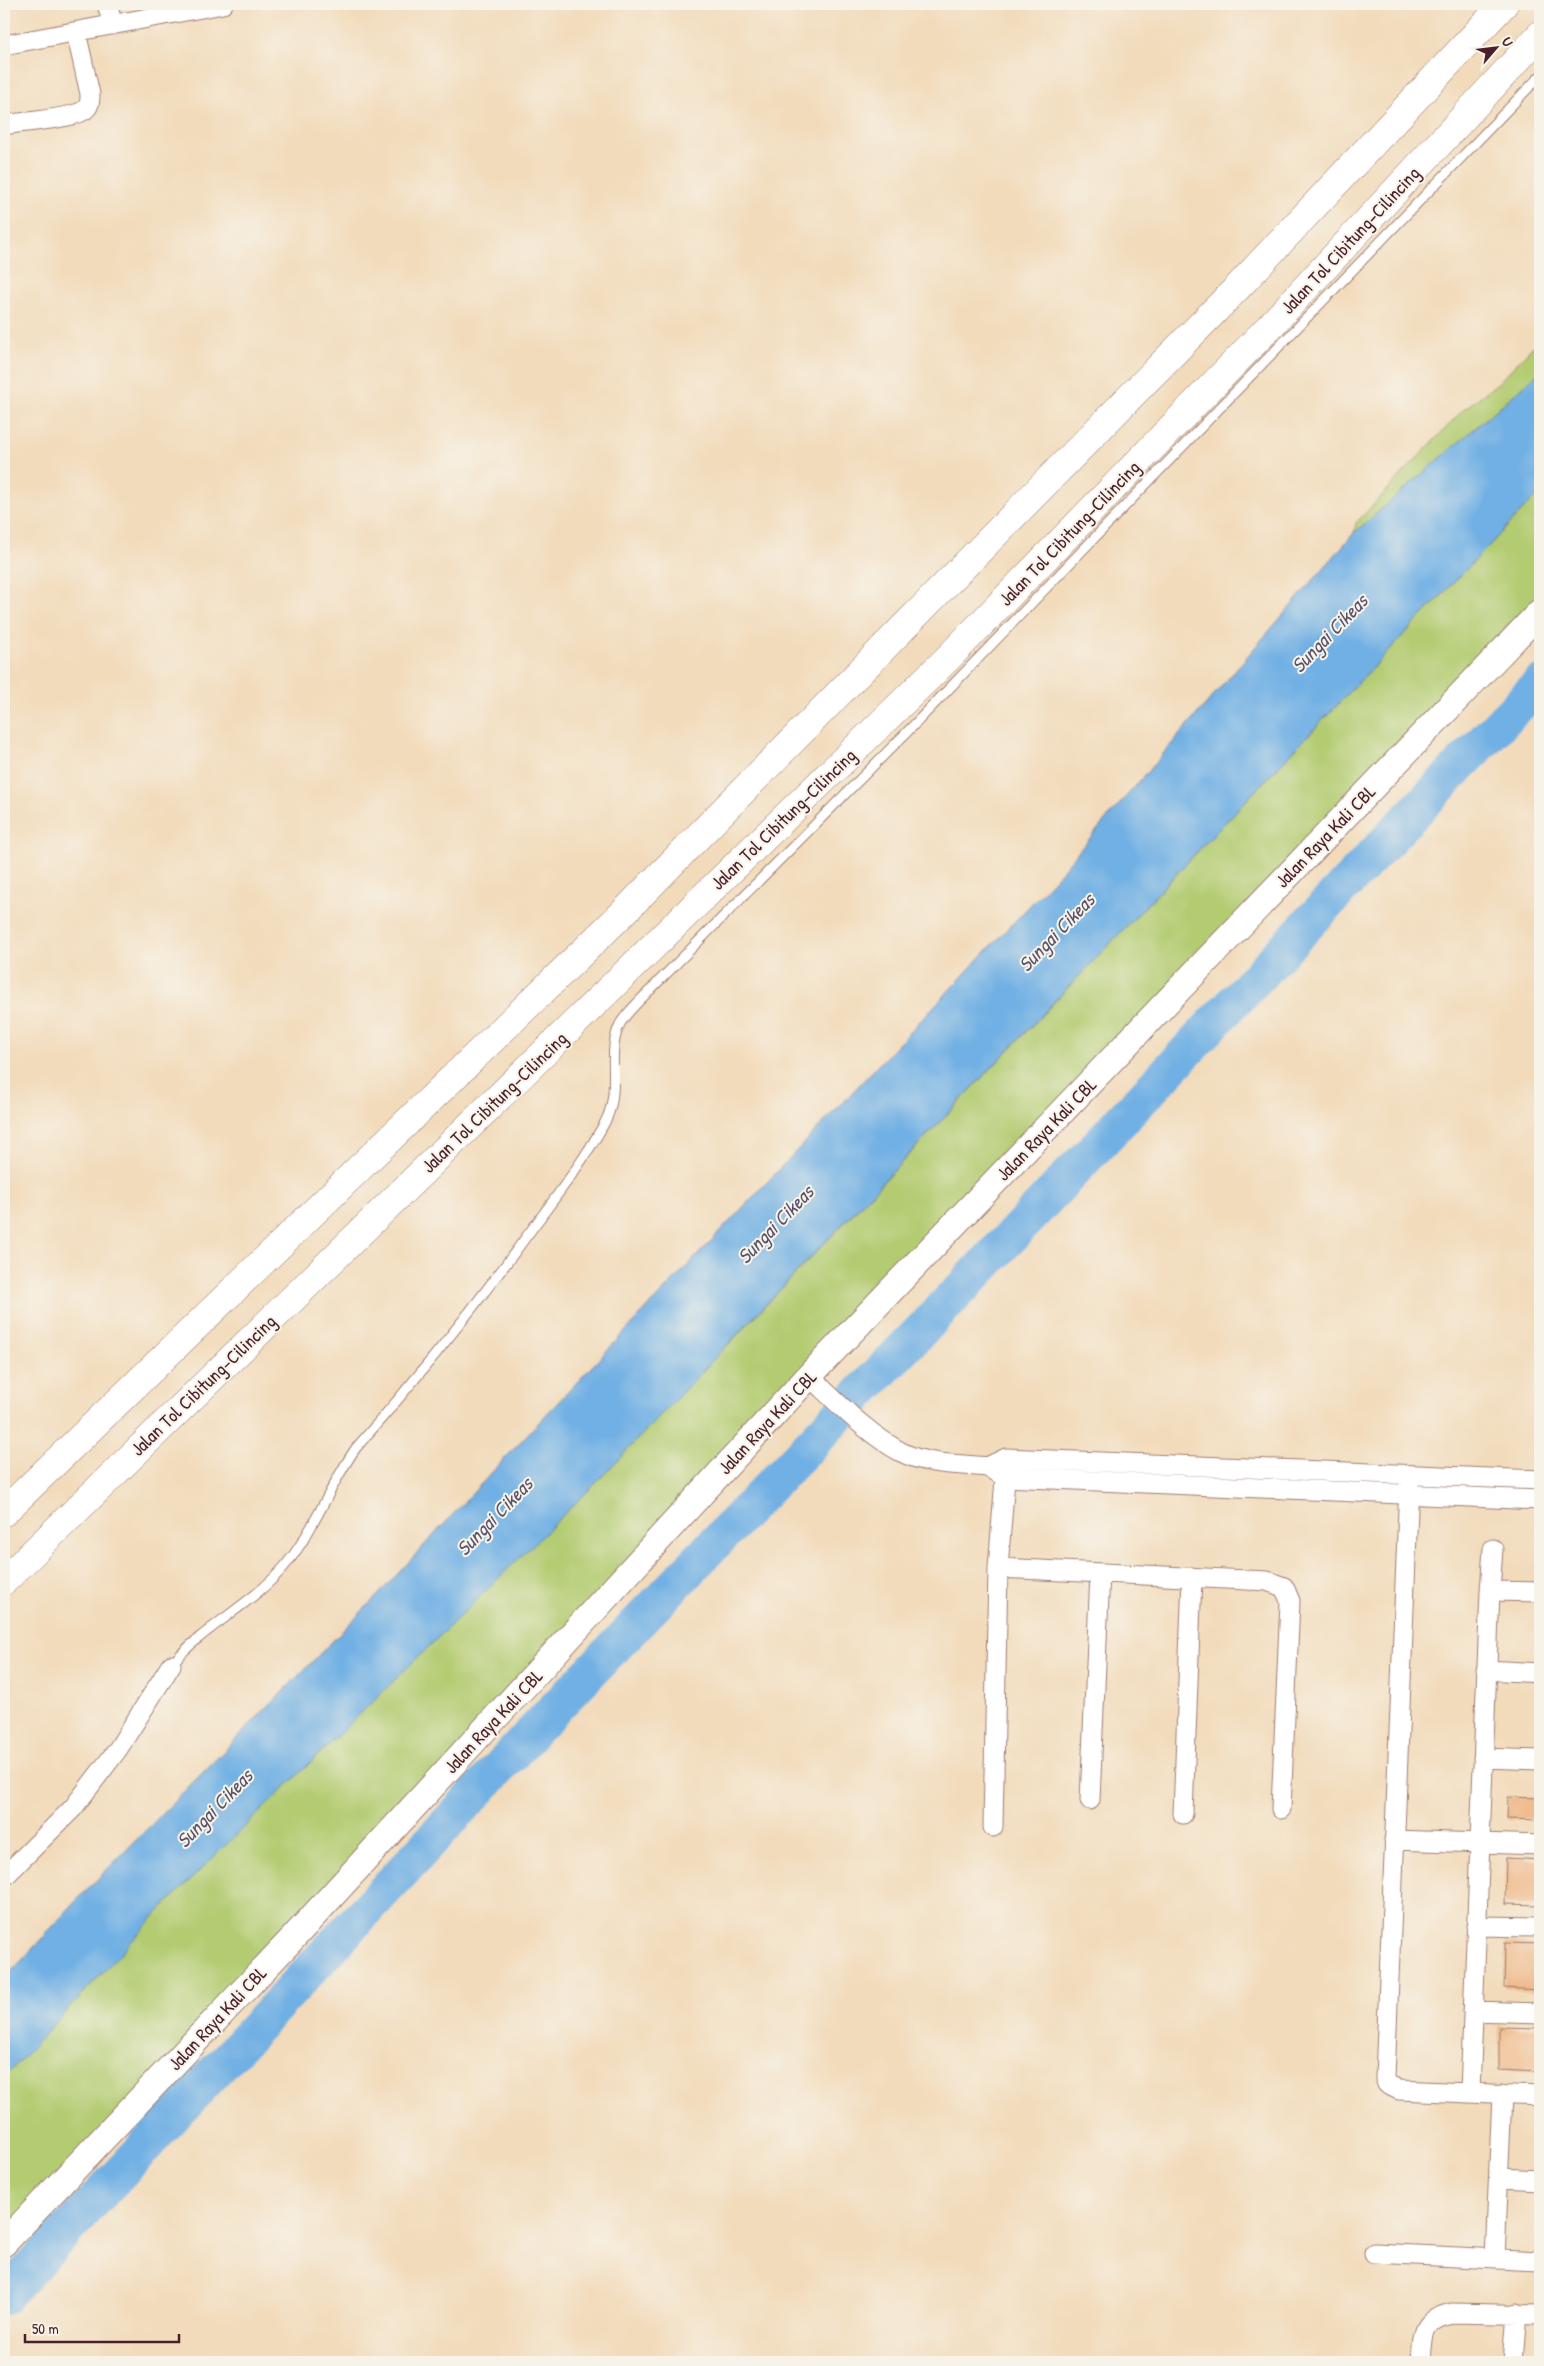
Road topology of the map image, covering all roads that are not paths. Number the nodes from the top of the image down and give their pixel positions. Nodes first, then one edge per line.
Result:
1 (107, 4) edge
2 (223, 4) edge
3 (1504, 4) edge
4 (196, 7) edge
5 (112, 25) junction
6 (76, 32) junction
7 (1540, 35) edge
8 (4, 45) edge
9 (1540, 76) edge
10 (4, 125) edge
11 (1540, 612) edge
12 (809, 1376) junction
13 (1006, 1468) junction
14 (1409, 1475) junction
15 (1540, 1480) edge
16 (1408, 1495) junction
17 (1540, 1500) edge
18 (4, 1512) edge
19 (1493, 1549) dead end
20 (998, 1568) junction
21 (1100, 1573) junction
22 (1192, 1577) junction
23 (4, 1581) edge
24 (1490, 1591) junction
25 (1540, 1592) edge
26 (171, 1665) joint
27 (1486, 1670) junction
28 (1540, 1673) edge
29 (1483, 1758) junction
30 (1540, 1760) edge
31 (1090, 1800) dead end
32 (1281, 1809) dead end
33 (1183, 1814) dead end
34 (993, 1827) dead end
35 (1394, 1840) junction
36 (1480, 1843) junction
37 (1540, 1845) edge
38 (4, 1877) edge
39 (1476, 1926) junction
40 (1540, 1928) edge
41 (1473, 2011) junction
42 (1540, 2013) edge
43 (1470, 2092) junction
44 (1502, 2094) junction
45 (1540, 2096) edge
46 (1498, 2178) junction
47 (1540, 2180) edge
48 (4, 2243) edge
49 (1374, 2253) dead end
50 (1495, 2258) junction
51 (1540, 2260) edge
52 (1517, 2313) junction
53 (1540, 2315) edge
54 (1421, 2362) edge
55 (1513, 2362) edge

1 - 5 street
2 - 4 street
3 - 18 highway
4 - 5 street
5 - 6 street
6 - 8 street
6 - 10 street
7 - 23 highway, Jalan Tol Cibitung–Cilincing
9 - 26 lane
11 - 12 main road, Jalan Raya Kali CBL
12 - 13 street
12 - 48 main road, Jalan Raya Kali CBL
13 - 14 street
13 - 16 street
13 - 20 street
14 - 15 street
14 - 16 street
16 - 17 street
16 - 35 street
19 - 24 street
20 - 21 street
20 - 34 street
21 - 22 street
21 - 31 street
22 - 32 street
22 - 33 street
24 - 25 street
24 - 27 street
26 - 38 street
27 - 28 street
27 - 29 street
29 - 30 street
29 - 36 street
35 - 36 street
35 - 43 street
36 - 37 street
36 - 39 street
39 - 40 street
39 - 41 street
41 - 42 street
41 - 43 street
43 - 44 street
44 - 45 street
44 - 46 street
46 - 47 street
46 - 50 street
49 - 50 street
50 - 51 street
52 - 53 street
52 - 54 street
52 - 55 street

